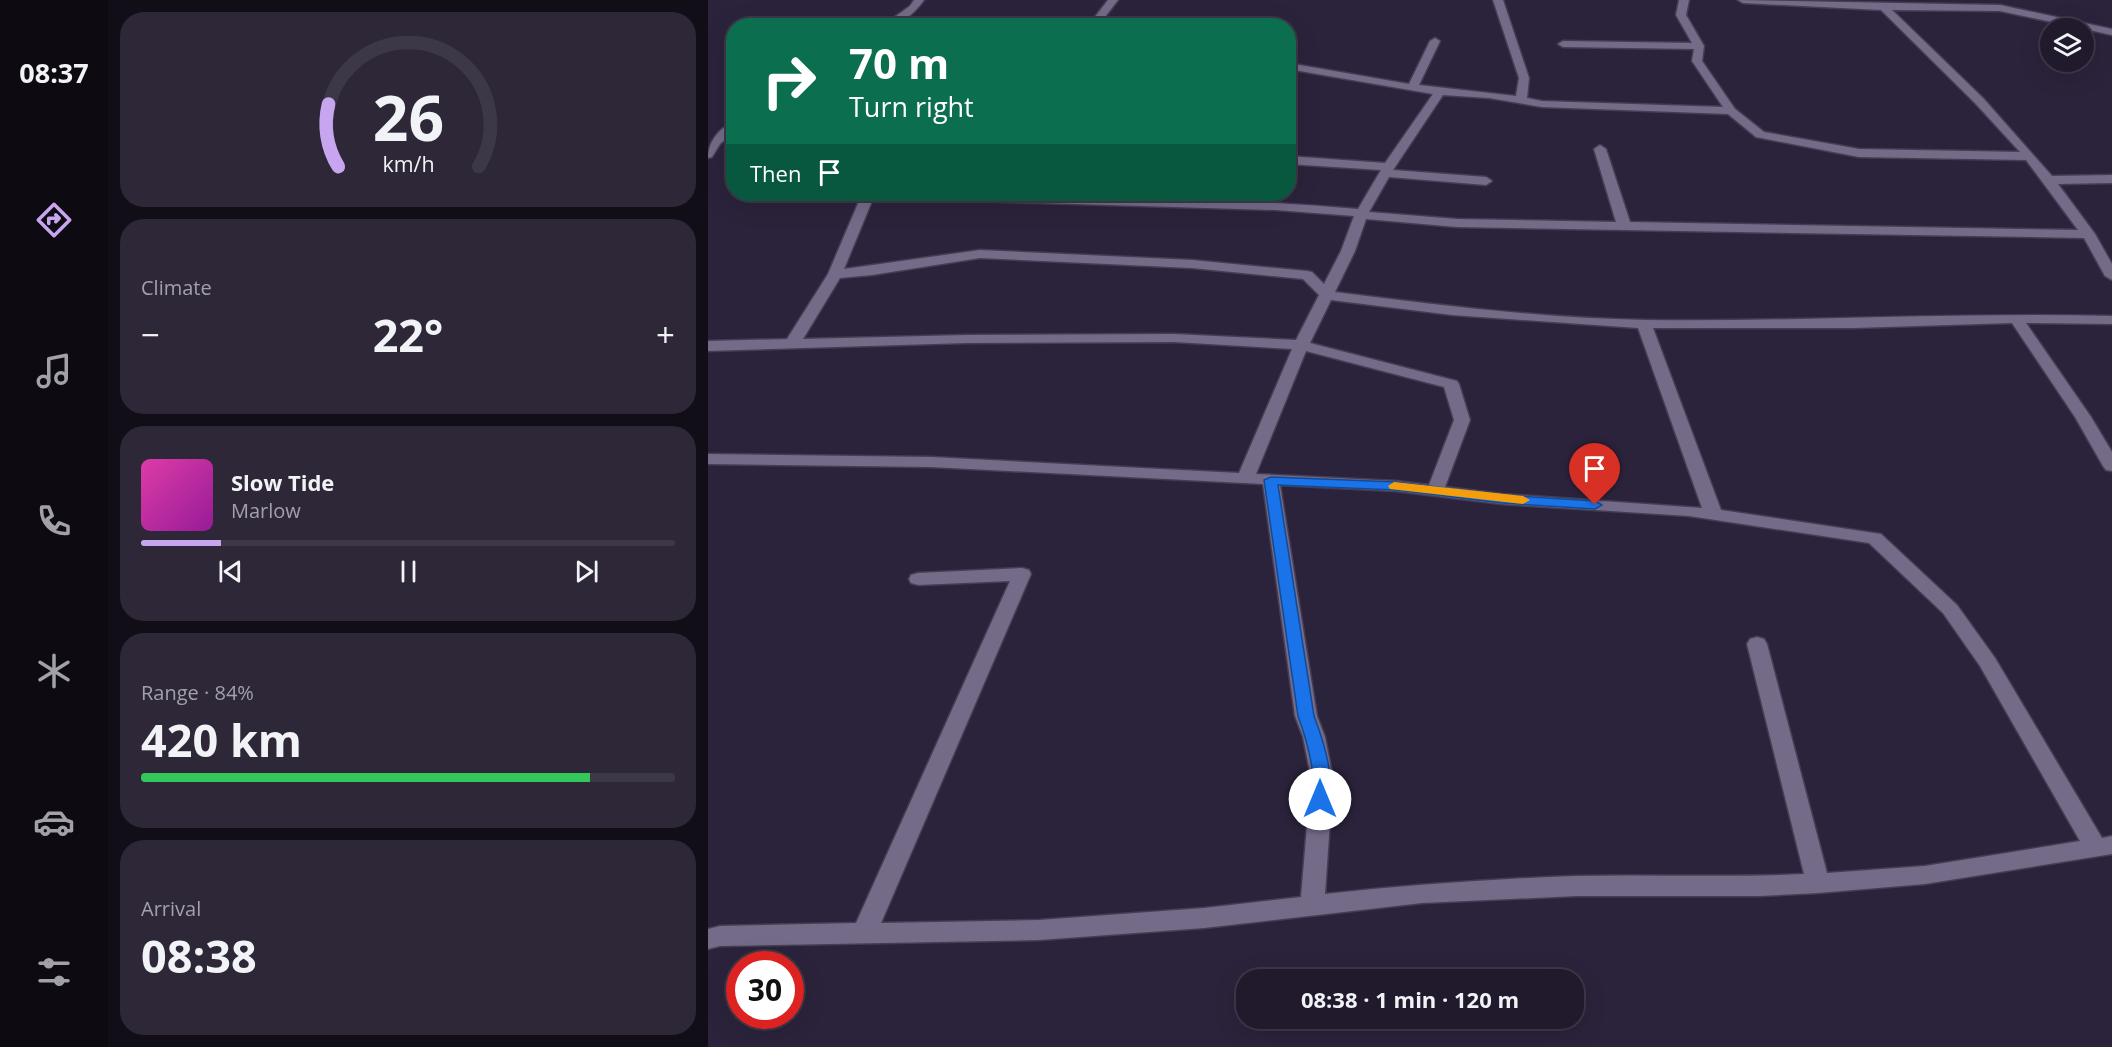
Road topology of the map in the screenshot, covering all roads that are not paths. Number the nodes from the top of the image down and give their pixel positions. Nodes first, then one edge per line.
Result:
1 (919, 0) edge
2 (1113, 0) edge
3 (1498, 0) edge
4 (1684, 0) edge
5 (1743, 0) edge
6 (2010, 0) edge
7 (1884, 7) junction
8 (2021, 10) junction
9 (899, 18) edge
10 (1099, 18) edge
11 (2112, 32) edge
12 (1435, 41) dead end
13 (1563, 44) dead end
14 (1699, 46) junction
15 (1296, 67) edge
16 (1413, 87) junction
17 (1440, 92) junction
18 (1521, 101) junction
19 (1731, 111) junction
20 (726, 134) edge
21 (726, 147) edge
22 (1600, 149) dead end
23 (711, 150) edge
24 (2030, 156) junction
25 (1296, 161) edge
26 (1387, 170) junction
27 (2112, 179) edge
28 (2050, 180) junction
29 (1486, 181) dead end
30 (865, 201) edge
31 (1110, 201) edge
32 (1361, 214) junction
33 (1624, 225) junction
34 (2088, 234) junction
35 (2110, 270) edge
36 (835, 274) junction
37 (1327, 295) junction
38 (2016, 318) junction
39 (2112, 320) edge
40 (1644, 324) junction
41 (792, 344) junction
42 (1301, 345) junction
43 (708, 346) edge
44 (708, 459) edge
45 (2112, 466) edge
46 (1245, 479) junction
47 (1271, 480) junction
48 (1435, 491) junction
49 (1713, 514) junction
50 (918, 579) dead end
51 (1757, 644) dead end
52 (2104, 846) edge
53 (1818, 883) junction
54 (1312, 905) junction
55 (864, 934) junction
56 (708, 939) edge

1 - 9 street
2 - 10 street
3 - 18 street
4 - 14 street
5 - 7 street
6 - 8 street
7 - 8 street
7 - 24 street
8 - 11 street
12 - 16 street
13 - 14 street
14 - 19 street
15 - 16 street
16 - 17 street
17 - 18 street
17 - 26 street
18 - 19 street
19 - 24 street
20 - 23 street
21 - 23 street
22 - 33 street
24 - 28 street
25 - 26 street
26 - 29 street
26 - 32 street
27 - 28 street
28 - 34 street
30 - 36 street
31 - 32 street
32 - 33 street
32 - 37 street
33 - 34 street
34 - 35 street
36 - 37 street
36 - 41 street
37 - 40 street
37 - 42 street
38 - 39 street
38 - 40 street
38 - 45 street
40 - 49 street
41 - 42 street
41 - 43 street
42 - 46 street
42 - 48 street
44 - 46 street
46 - 47 street
47 - 48 street
47 - 54 street
48 - 49 street
49 - 52 street
50 - 55 street
51 - 53 street
52 - 53 street
53 - 54 street
54 - 55 street
55 - 56 street

